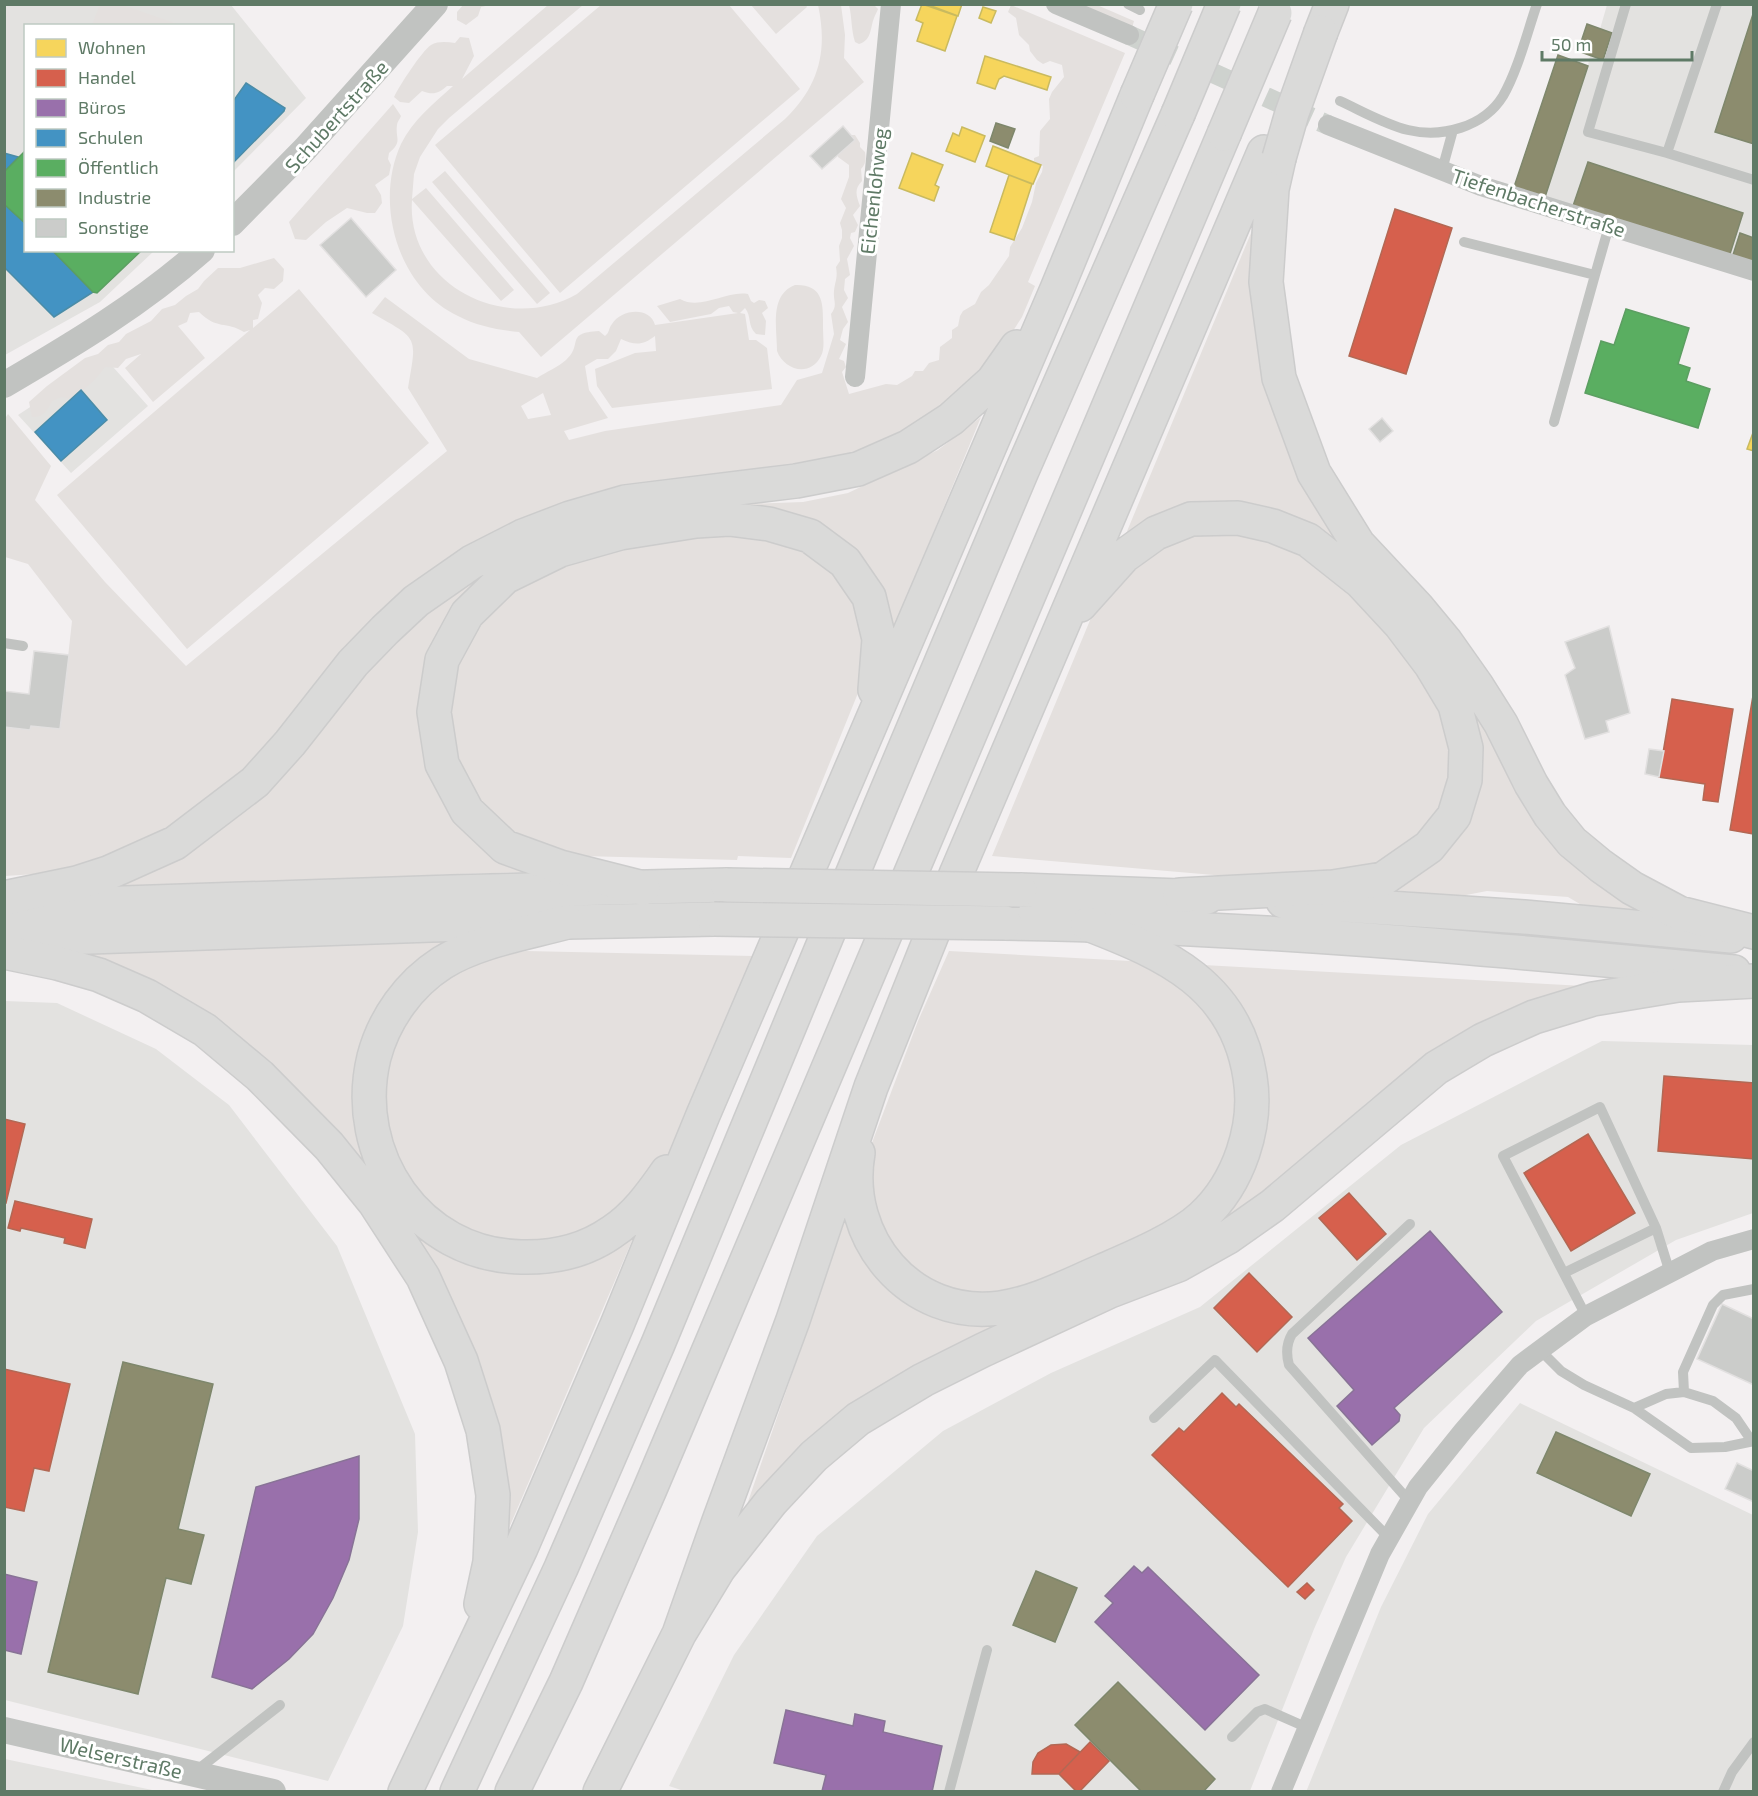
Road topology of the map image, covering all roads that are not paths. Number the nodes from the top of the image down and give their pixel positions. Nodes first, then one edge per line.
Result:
1 (435, 4) edge
2 (891, 4) edge
3 (1056, 4) edge
4 (1128, 4) edge
5 (1176, 4) edge
6 (1224, 4) edge
7 (1537, 4) edge
8 (1626, 4) edge
9 (1717, 4) edge
10 (1277, 9) edge
11 (1140, 10) dead end
12 (1327, 18) edge
13 (1129, 35) tunnel mouth
14 (1340, 101) dead end
15 (1328, 125) tunnel mouth
16 (1453, 130) junction
17 (1667, 153) junction
18 (1272, 155) junction
19 (1442, 170) junction
20 (1754, 180) edge
21 (234, 221) edge
22 (1609, 226) junction
23 (1464, 242) dead end
24 (200, 252) edge
25 (1754, 271) edge
26 (1595, 275) junction
27 (1057, 289) junction
28 (855, 377) dead end
29 (4, 385) edge
30 (1554, 422) dead end
31 (1057, 634) junction
32 (4, 643) edge
33 (23, 646) dead end
34 (864, 740) junction
35 (643, 888) junction
36 (1180, 895) junction
37 (4, 898) edge
38 (4, 907) edge
39 (567, 922) junction
40 (1088, 924) junction
41 (1754, 932) edge
42 (1754, 939) edge
43 (4, 940) edge
44 (4, 952) edge
45 (1754, 974) edge
46 (1754, 981) edge
47 (871, 1087) junction
48 (702, 1115) junction
49 (1410, 1224) dead end
50 (1656, 1228) junction
51 (1754, 1239) edge
52 (1564, 1273) junction
53 (1670, 1273) junction
54 (1754, 1289) edge
55 (1586, 1316) junction
56 (1540, 1350) junction
57 (1684, 1392) junction
58 (1634, 1408) junction
59 (1154, 1418) dead end
60 (1752, 1440) edge
61 (1410, 1502) junction
62 (1389, 1538) junction
63 (679, 1634) junction
64 (987, 1650) dead end
65 (466, 1666) junction
66 (280, 1705) dead end
67 (259, 1722) junction
68 (271, 1725) dead end
69 (1308, 1728) junction
70 (4, 1730) edge
71 (1232, 1737) dead end
72 (1754, 1742) edge
73 (194, 1773) junction
74 (273, 1791) edge
75 (405, 1791) edge
76 (456, 1791) edge
77 (512, 1791) edge
78 (600, 1791) edge
79 (949, 1791) edge
80 (1281, 1791) edge
81 (1723, 1791) edge

1 - 21 street, Schubertstraße
2 - 28 street, Eichenlohweg
3 - 13 street
4 - 11 lane
5 - 27 highway, bridge
6 - 76 highway, bridge
7 - 16 lane
8 - 17 lane
9 - 17 lane
10 - 77 highway, bridge
12 - 18 highway, bridge
14 - 16 lane
15 - 19 street, Tiefenbacherstraße
16 - 19 lane
17 - 20 lane
18 - 31 highway
18 - 41 highway
19 - 22 street, Tiefenbacherstraße
22 - 25 street, Tiefenbacherstraße
22 - 26 lane
23 - 26 lane
24 - 29 street
26 - 30 lane
27 - 34 highway
27 - 37 highway
31 - 36 highway
31 - 47 highway
32 - 33 lane
34 - 35 highway
34 - 48 highway
35 - 36 highway, bridge
35 - 38 highway
36 - 42 highway
39 - 40 highway, bridge
39 - 43 highway
39 - 48 highway
40 - 45 highway
40 - 47 highway
44 - 65 highway
46 - 63 highway
47 - 63 highway
48 - 65 highway
49 - 61 lane
50 - 52 lane
50 - 52 lane
50 - 53 lane
51 - 53 street
52 - 55 lane
53 - 55 street
54 - 57 lane
55 - 56 street
56 - 58 lane
56 - 61 street
57 - 58 lane
57 - 60 lane
58 - 60 lane
59 - 62 lane
61 - 62 street
62 - 69 street
63 - 78 highway
64 - 79 lane
65 - 75 highway
66 - 67 lane
67 - 68 lane
67 - 73 lane
69 - 71 lane
69 - 80 street
70 - 73 street, Welserstraße
72 - 81 lane
73 - 74 street, Welserstraße

